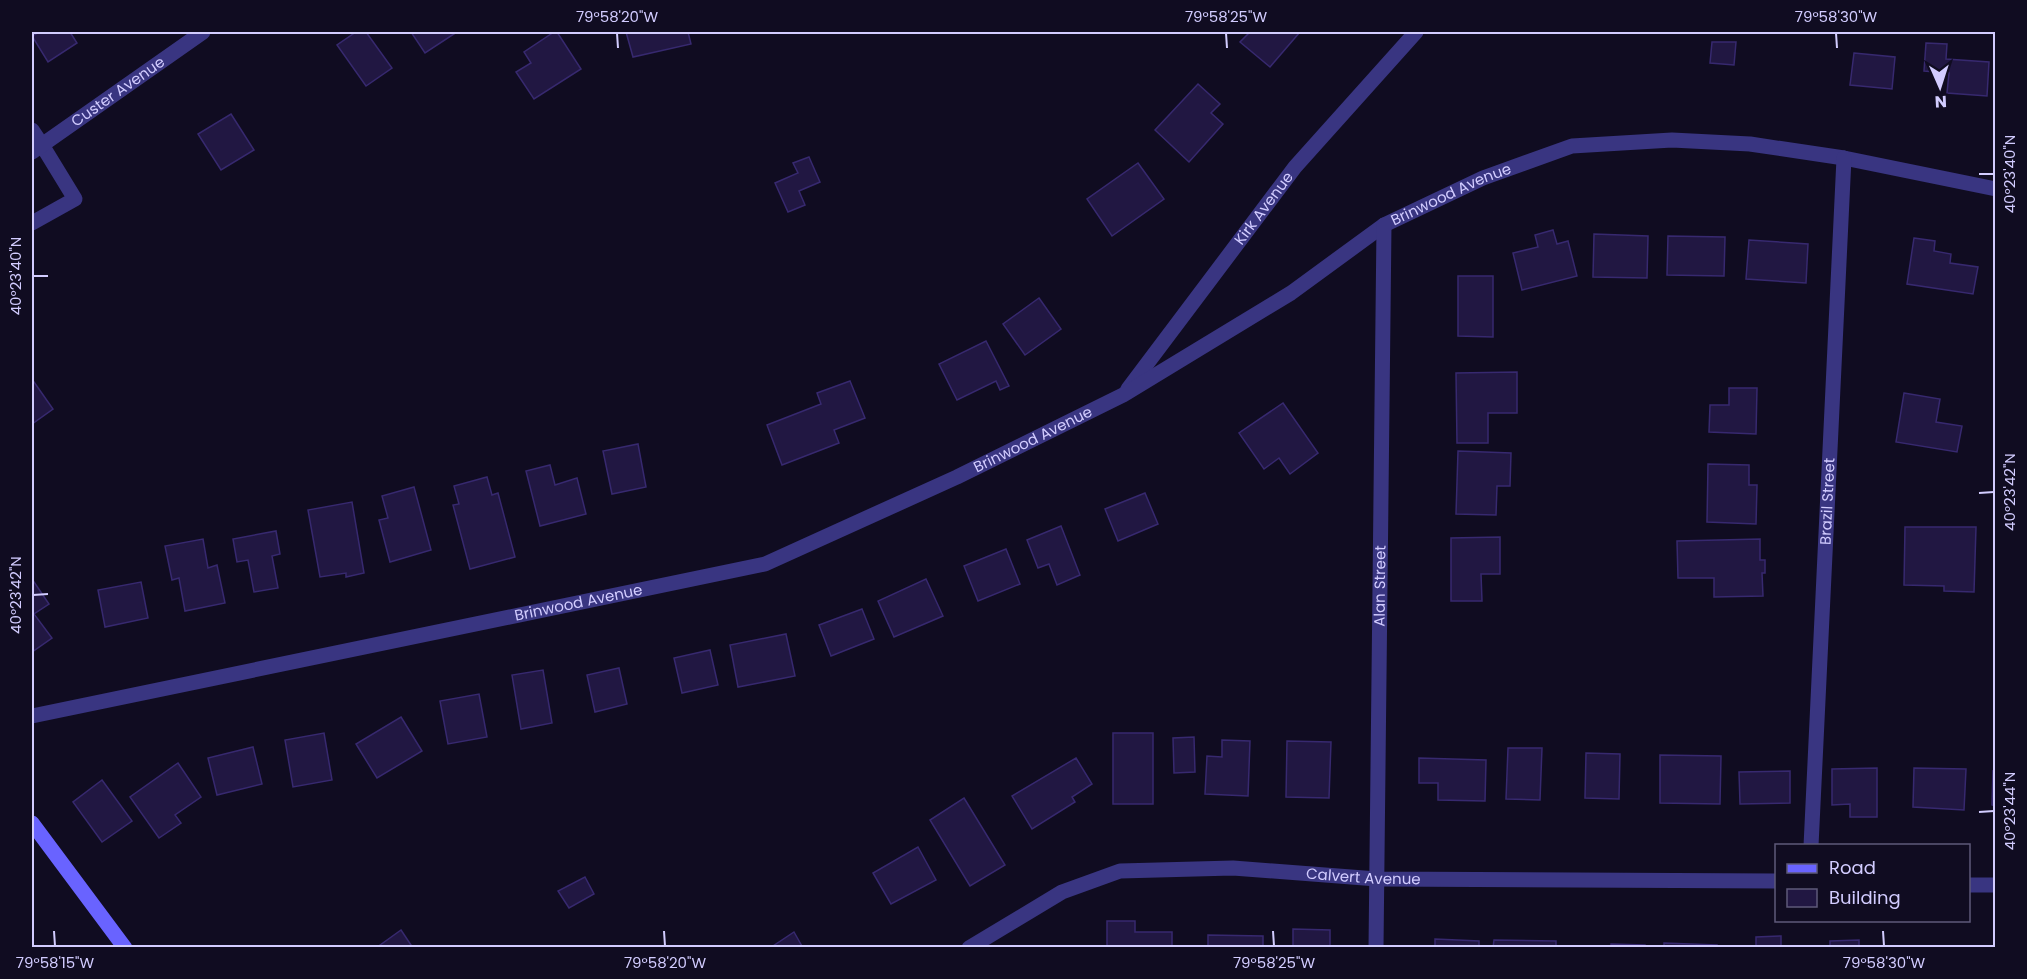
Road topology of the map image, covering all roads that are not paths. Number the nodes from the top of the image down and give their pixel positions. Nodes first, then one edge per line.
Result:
1 (203, 32) edge
2 (1416, 32) edge
3 (32, 130) edge
4 (37, 148) edge
5 (1844, 158) junction
6 (1995, 189) edge
7 (32, 223) edge
8 (1384, 225) junction
9 (1123, 395) junction
10 (32, 716) edge
11 (32, 823) edge
12 (1811, 844) edge
13 (1377, 879) junction
14 (1775, 881) edge
15 (1970, 885) edge
16 (1995, 885) edge
17 (125, 948) edge
18 (969, 948) edge
19 (1376, 948) edge

1 - 4 street, Custer Avenue
2 - 9 street, Kirk Avenue
3 - 4 street
4 - 7 street
5 - 6 street, Brinwood Avenue
5 - 8 street, Brinwood Avenue
5 - 12 street, Brazil Street
8 - 9 street, Brinwood Avenue
8 - 13 street, Alan Street
9 - 10 street, Brinwood Avenue
11 - 17 street
13 - 14 street, Calvert Avenue
13 - 18 street, Calvert Avenue
13 - 19 street, Alan Street
15 - 16 street

